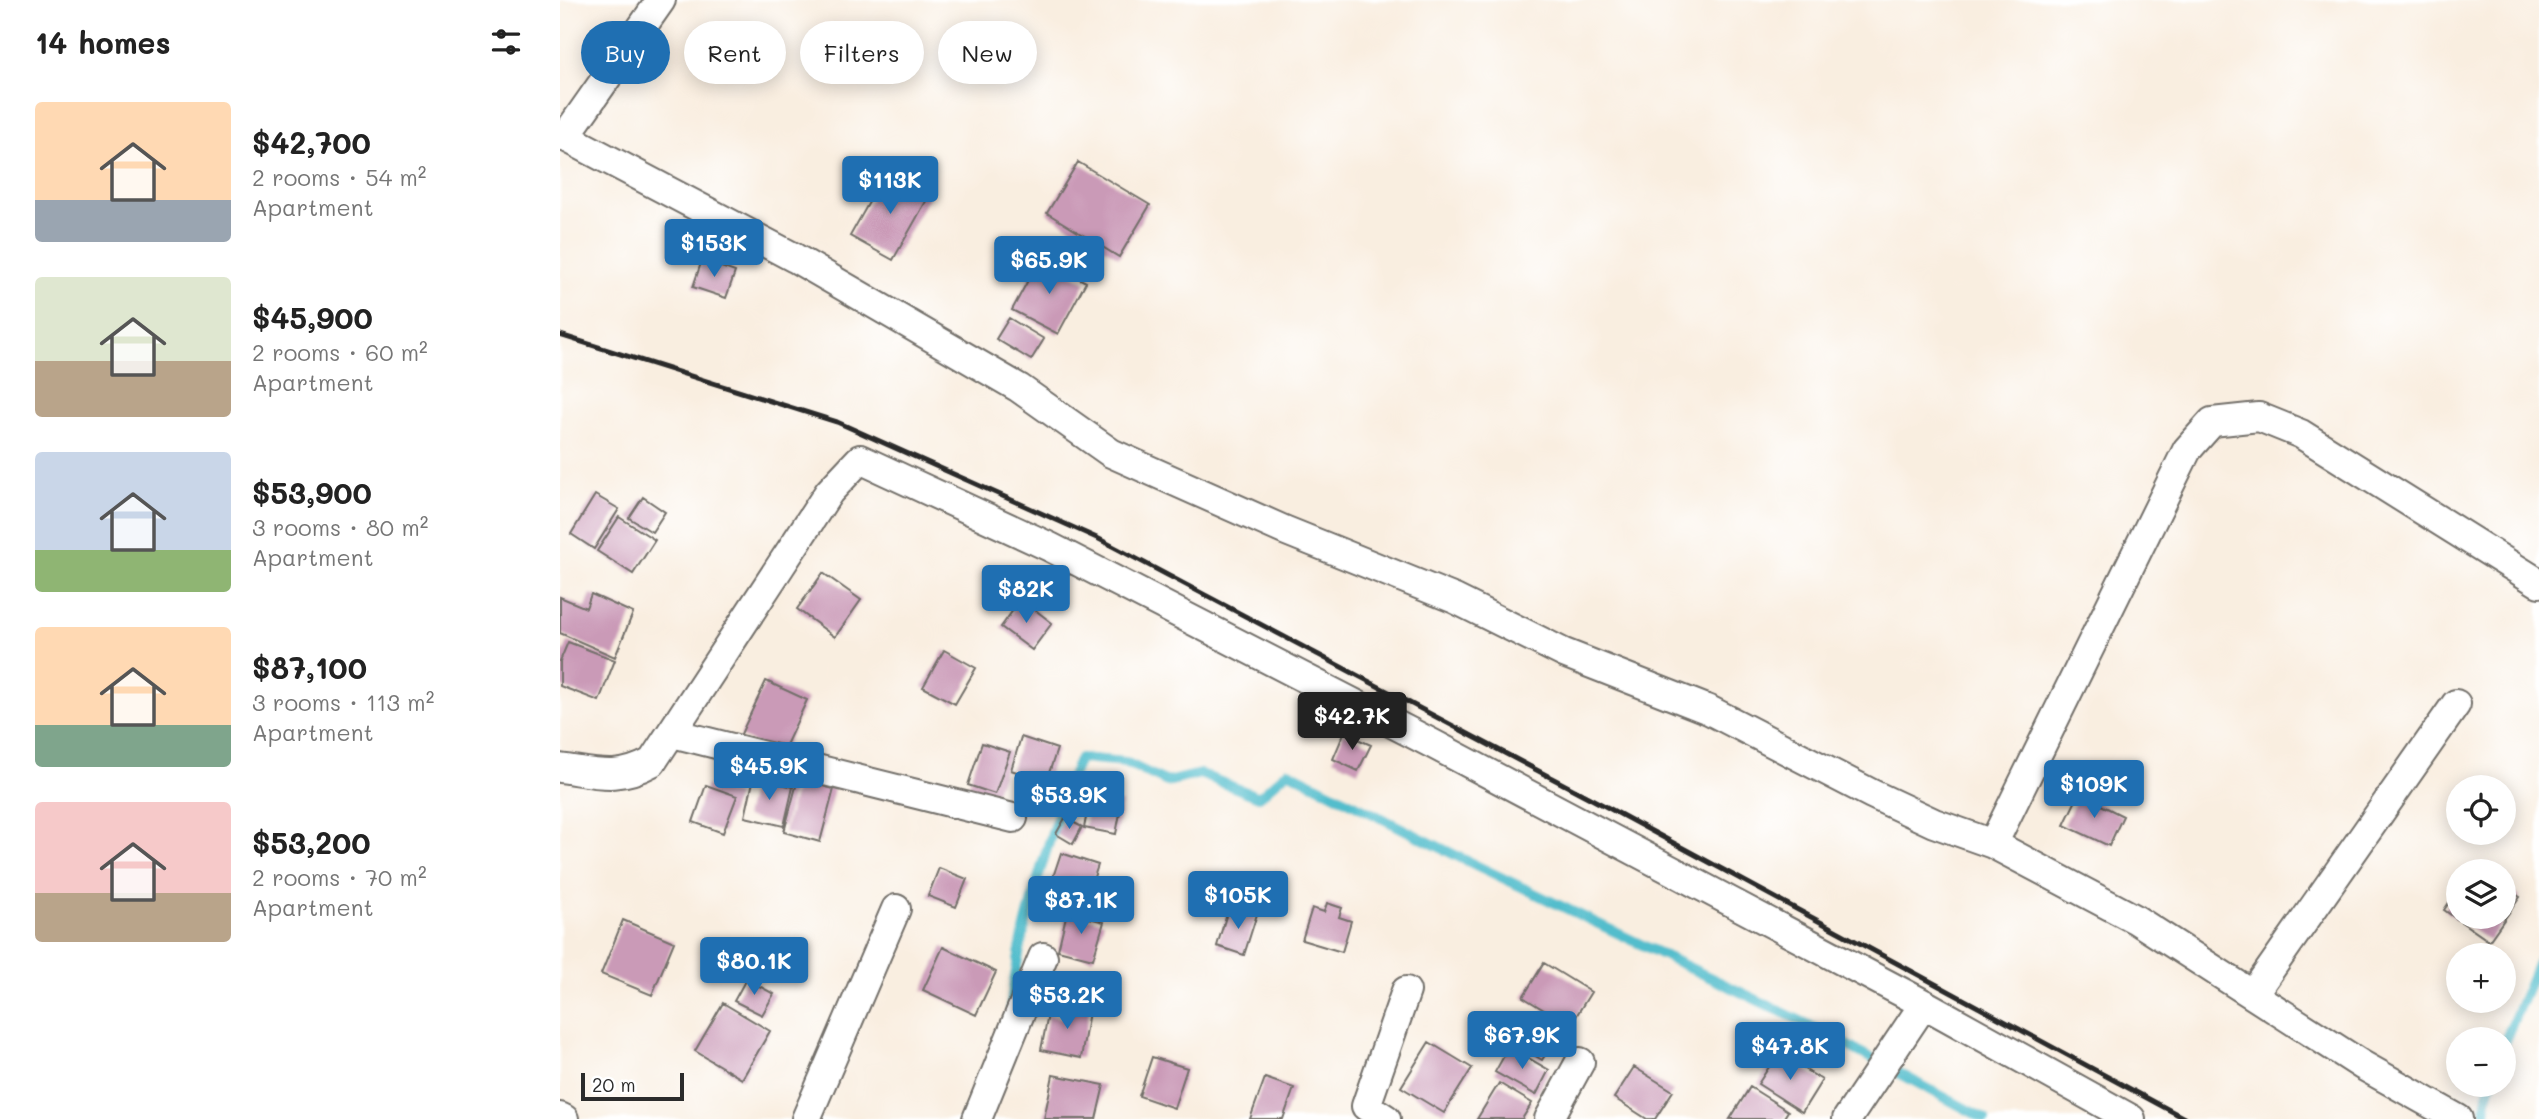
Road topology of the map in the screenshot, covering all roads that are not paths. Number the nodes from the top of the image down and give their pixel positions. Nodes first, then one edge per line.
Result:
1 (661, 0) edge
2 (563, 135) edge
3 (2539, 583) edge
4 (2456, 704) dead end
5 (671, 733) junction
6 (560, 768) edge
7 (1013, 818) dead end
8 (1993, 844) junction
9 (896, 909) dead end
10 (1043, 957) dead end
11 (1406, 992) dead end
12 (2253, 994) junction
13 (1924, 1004) junction
14 (1580, 1062) dead end
15 (806, 1119) edge
16 (977, 1119) edge
17 (1386, 1119) edge
18 (1549, 1119) edge
19 (1847, 1119) edge
20 (2131, 1119) edge
21 (2458, 1119) edge

1 - 2 street
2 - 8 street
3 - 8 street
4 - 12 street
5 - 6 street
5 - 7 street
5 - 13 street
8 - 12 street
9 - 15 street
10 - 16 street
11 - 17 street
12 - 21 street
13 - 19 street
13 - 20 street
14 - 18 street

